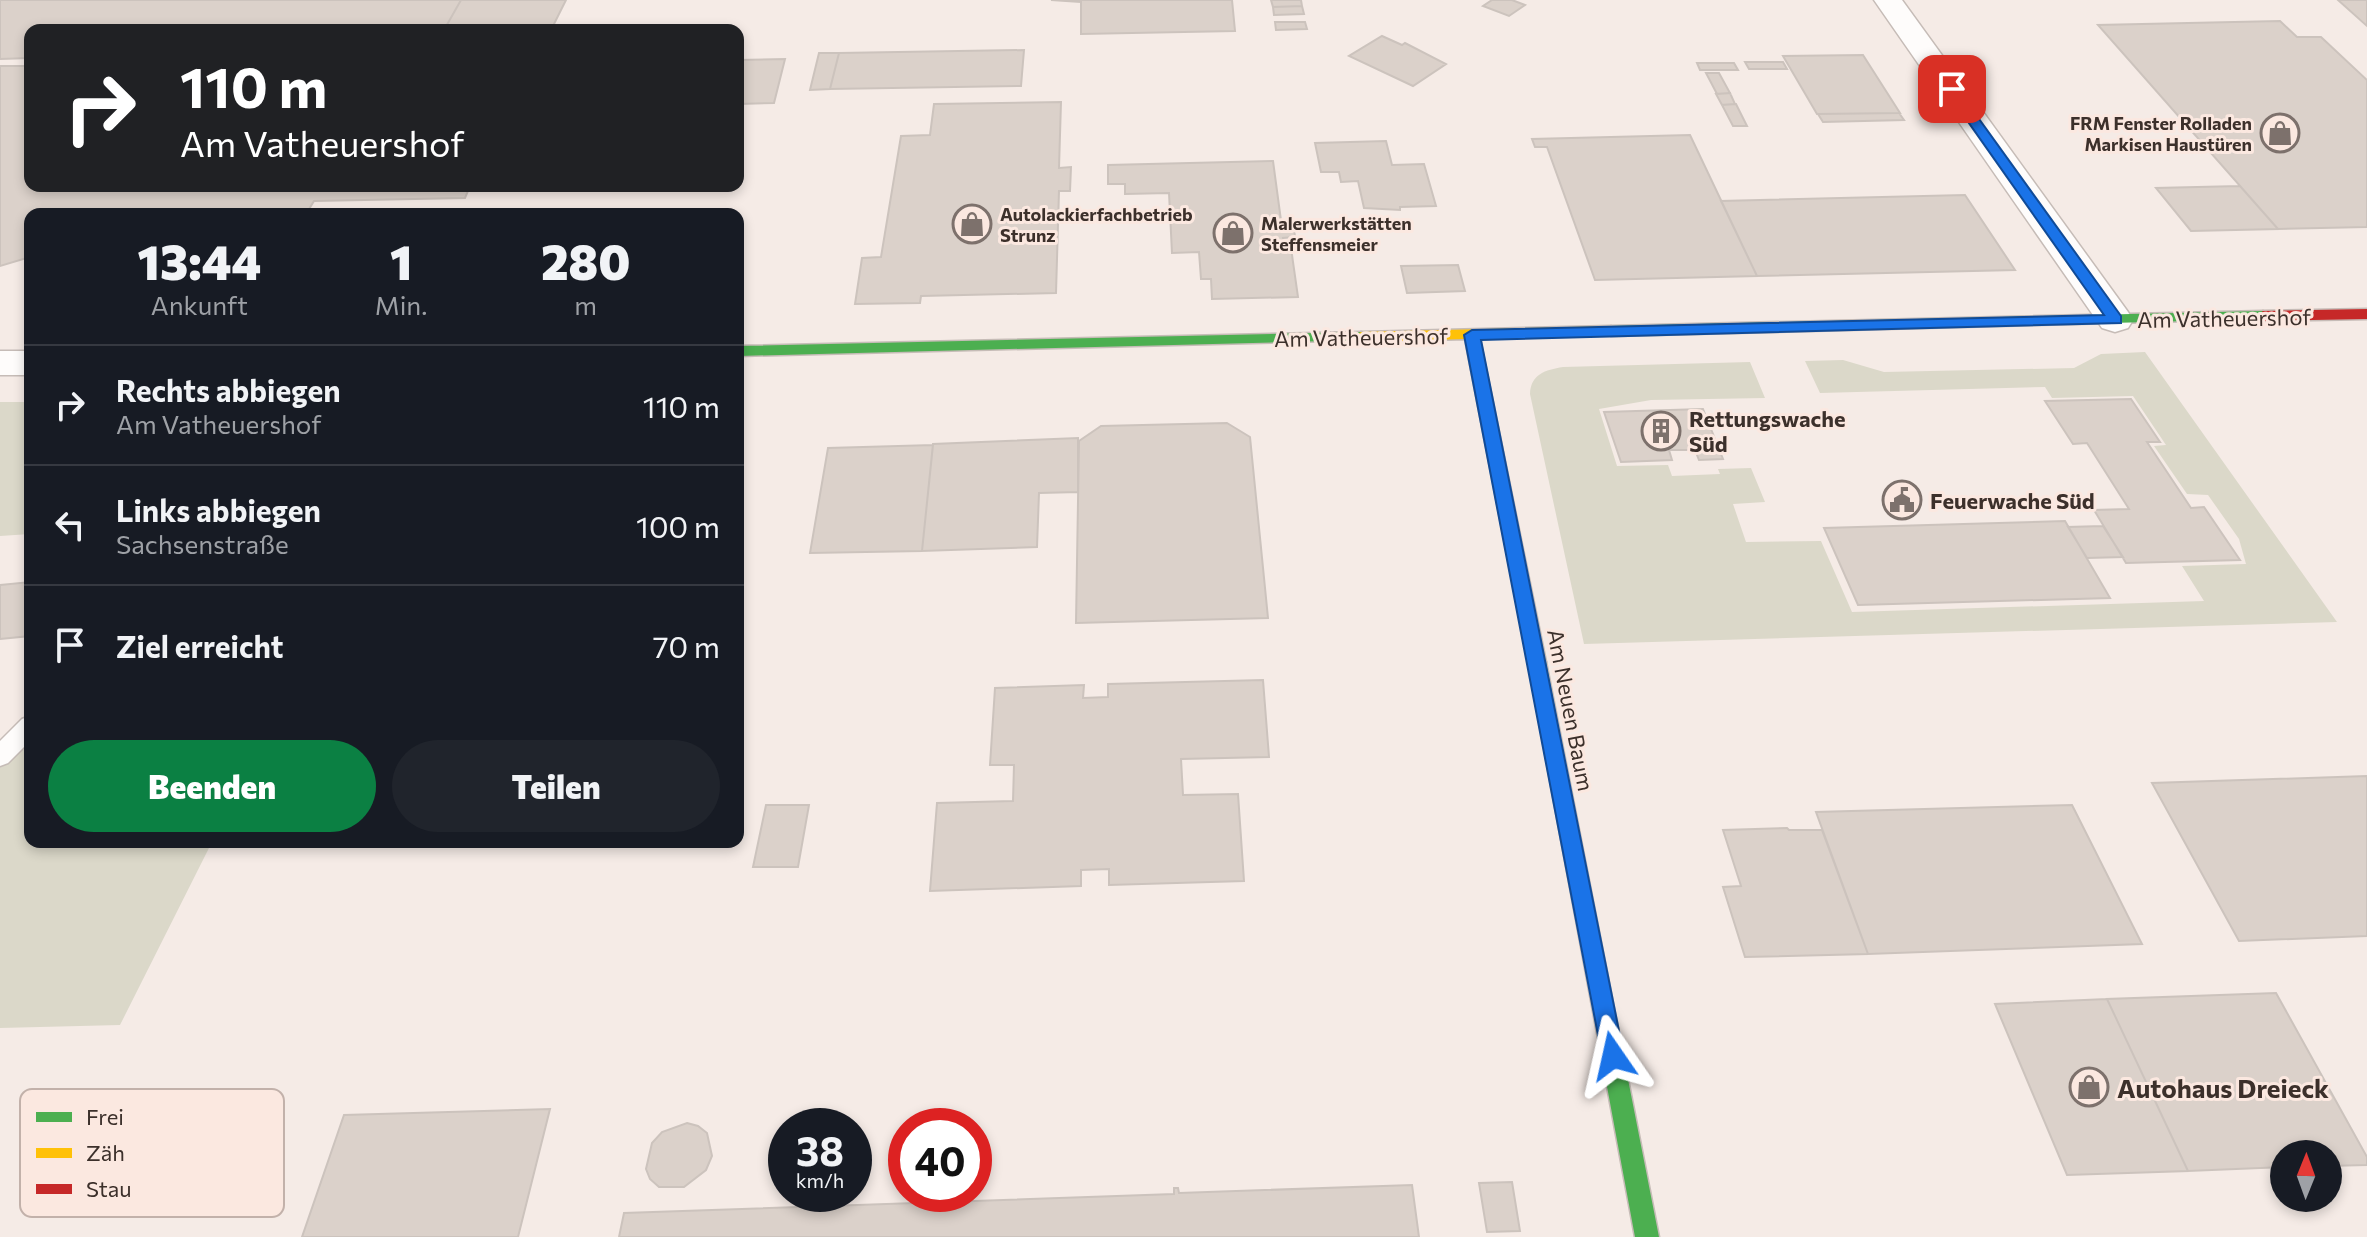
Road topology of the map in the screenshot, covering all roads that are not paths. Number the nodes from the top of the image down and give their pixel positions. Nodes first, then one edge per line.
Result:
1 (1888, 0) edge
2 (2367, 314) edge
3 (2115, 320) junction
4 (1472, 335) junction
5 (744, 351) edge
6 (0, 363) edge
7 (24, 363) edge
8 (24, 732) edge
9 (0, 756) edge
10 (1647, 1237) edge

1 - 3 street
2 - 3 street, Am Vatheuershof
3 - 4 street, Am Vatheuershof
4 - 5 street, Am Vatheuershof
4 - 10 street, Am Neuen Baum
6 - 7 street
8 - 9 lane

